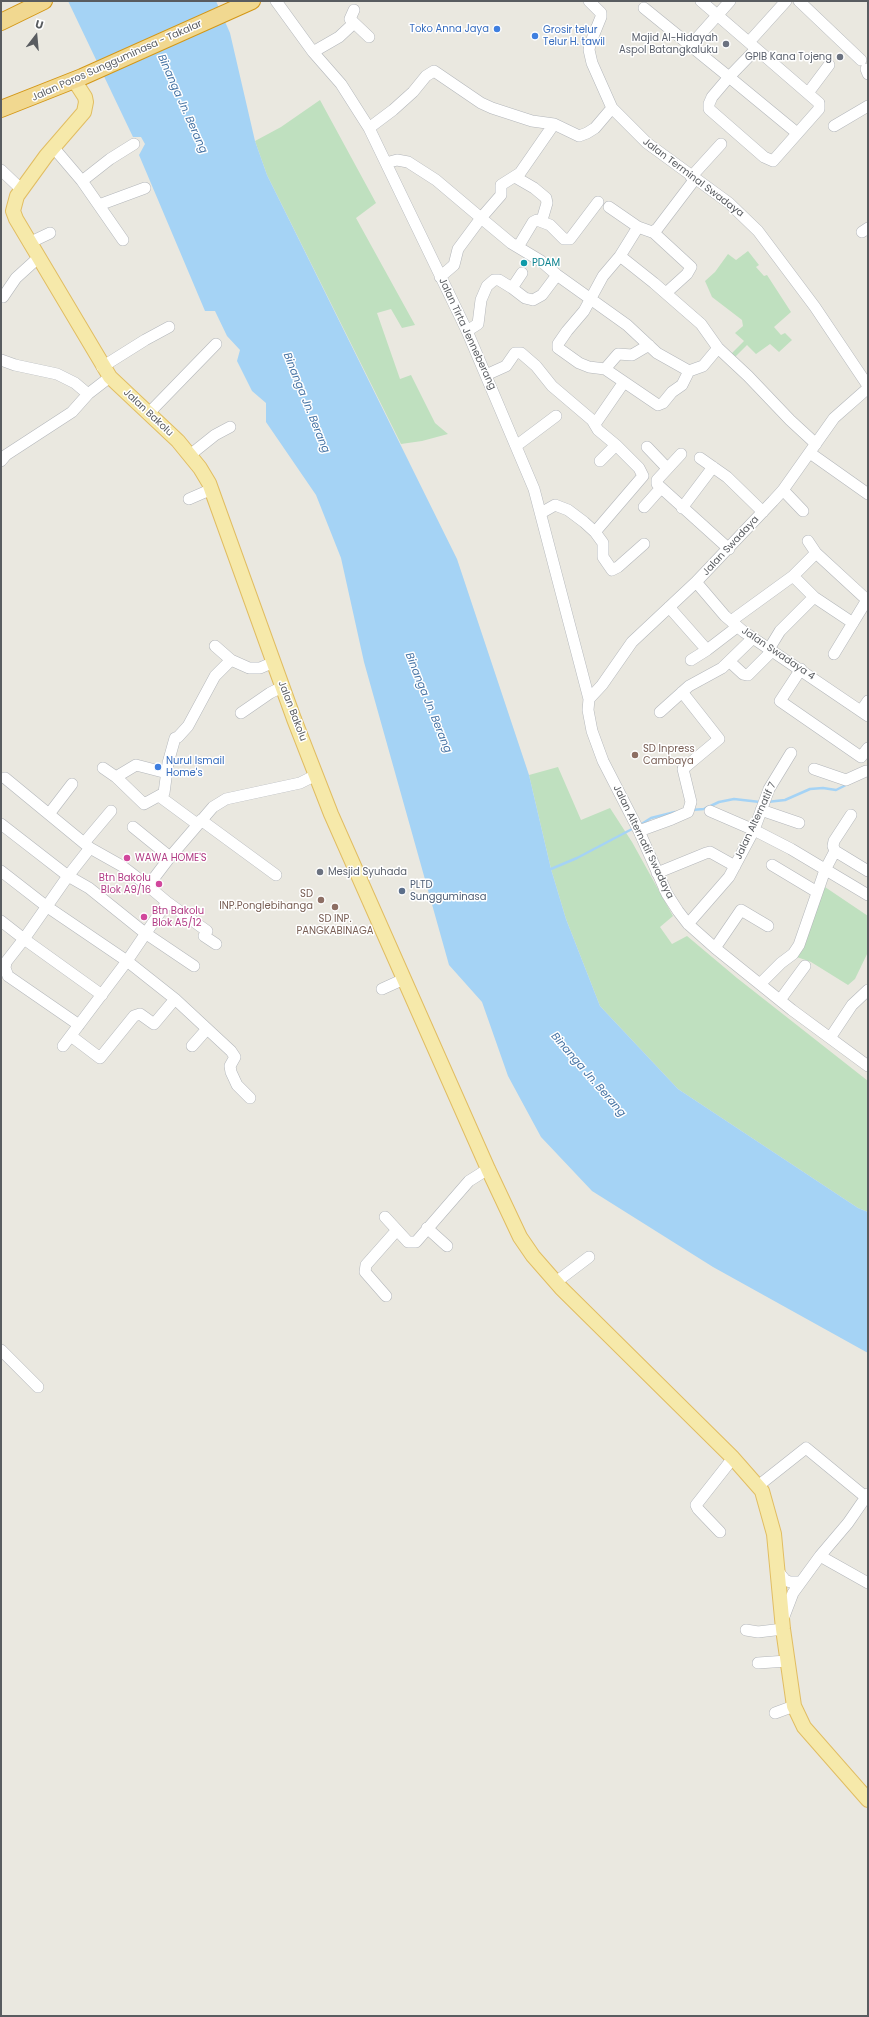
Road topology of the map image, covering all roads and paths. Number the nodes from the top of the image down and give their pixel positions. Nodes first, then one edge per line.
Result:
1 (44, 1) edge
2 (252, 1) edge
3 (276, 1) edge
4 (589, 1) edge
5 (701, 1) edge
6 (730, 1) edge
7 (786, 1) edge
8 (799, 1) edge
9 (644, 8) dead end
10 (354, 10) dead end
11 (717, 15) junction
12 (1, 22) edge
13 (354, 23) junction
14 (369, 37) dead end
15 (752, 45) junction
16 (690, 46) junction
17 (313, 52) junction
18 (829, 65) dead end
19 (865, 67) edge
20 (729, 77) junction
21 (78, 79) junction
22 (808, 93) junction
23 (868, 106) edge
24 (612, 108) junction
25 (1, 109) edge
26 (554, 124) junction
27 (834, 126) dead end
28 (369, 128) junction
29 (797, 133) junction
30 (134, 144) dead end
31 (721, 144) dead end
32 (53, 147) junction
33 (386, 163) junction
34 (1, 170) edge
35 (516, 177) junction
36 (693, 178) junction
37 (82, 181) junction
38 (19, 186) junction
39 (145, 188) dead end
40 (598, 202) dead end
41 (99, 205) junction
42 (609, 207) dead end
43 (481, 218) junction
44 (542, 220) junction
45 (638, 227) junction
46 (653, 232) junction
47 (50, 233) dead end
48 (123, 240) dead end
49 (29, 243) junction
50 (518, 247) junction
51 (620, 256) junction
52 (35, 260) junction
53 (522, 272) dead end
54 (557, 275) junction
55 (440, 278) junction
56 (512, 288) junction
57 (666, 294) junction
58 (3, 297) dead end
59 (591, 298) junction
60 (169, 327) dead end
61 (467, 331) junction
62 (216, 344) dead end
63 (649, 345) junction
64 (718, 348) junction
65 (1, 360) edge
66 (605, 369) junction
67 (689, 371) junction
68 (486, 375) junction
69 (105, 377) junction
70 (624, 382) junction
71 (868, 387) edge
72 (88, 394) junction
73 (148, 414) junction
74 (556, 416) dead end
75 (595, 424) junction
76 (230, 427) dead end
77 (616, 445) junction
78 (516, 446) junction
79 (647, 447) dead end
80 (813, 448) junction
81 (681, 454) dead end
82 (190, 455) junction
83 (3, 456) edge
84 (700, 458) dead end
85 (600, 461) dead end
86 (713, 467) junction
87 (667, 468) junction
88 (660, 489) junction
89 (783, 490) junction
90 (208, 491) junction
91 (868, 494) edge
92 (189, 499) dead end
93 (644, 508) dead end
94 (682, 508) junction
95 (803, 511) dead end
96 (762, 512) junction
97 (541, 513) junction
98 (595, 532) junction
99 (808, 541) dead end
100 (644, 544) dead end
101 (729, 549) junction
102 (816, 553) junction
103 (792, 576) junction
104 (696, 582) junction
105 (814, 597) junction
106 (867, 599) edge
107 (669, 607) junction
108 (853, 623) junction
109 (734, 624) junction
110 (753, 638) junction
111 (215, 646) dead end
112 (707, 650) junction
113 (771, 650) junction
114 (834, 654) dead end
115 (231, 660) junction
116 (691, 660) dead end
117 (274, 662) junction
118 (730, 662) junction
119 (801, 669) junction
120 (282, 687) junction
121 (682, 692) junction
122 (589, 699) junction
123 (868, 701) edge
124 (660, 712) dead end
125 (242, 713) dead end
126 (864, 713) edge
127 (791, 753) dead end
128 (865, 753) edge
129 (103, 768) dead end
130 (814, 769) dead end
131 (167, 773) junction
132 (867, 774) edge
133 (316, 775) junction
134 (116, 777) junction
135 (4, 778) dead end
136 (72, 784) dead end
137 (159, 796) junction
138 (761, 810) junction
139 (112, 811) dead end
140 (710, 811) dead end
141 (48, 814) junction
142 (851, 815) dead end
143 (199, 822) junction
144 (799, 823) dead end
145 (1, 824) edge
146 (133, 827) dead end
147 (754, 830) junction
148 (638, 831) junction
149 (88, 846) junction
150 (836, 851) junction
151 (170, 857) junction
152 (772, 865) dead end
153 (735, 866) junction
154 (825, 870) junction
155 (1, 871) edge
156 (868, 871) edge
157 (657, 872) junction
158 (276, 875) dead end
159 (68, 876) junction
160 (148, 886) junction
161 (817, 892) junction
162 (868, 895) edge
163 (167, 902) junction
164 (46, 906) junction
165 (1, 921) edge
166 (688, 924) junction
167 (768, 926) dead end
168 (145, 933) junction
169 (24, 940) junction
170 (216, 944) dead end
171 (715, 948) junction
172 (127, 961) junction
173 (194, 966) dead end
174 (805, 966) dead end
175 (401, 980) junction
176 (760, 984) junction
177 (382, 989) dead end
178 (868, 990) edge
179 (102, 996) junction
180 (175, 999) junction
181 (780, 1000) junction
182 (79, 1025) junction
183 (207, 1029) junction
184 (71, 1036) junction
185 (830, 1038) junction
186 (63, 1046) dead end
187 (192, 1046) dead end
188 (868, 1066) edge
189 (250, 1098) dead end
190 (483, 1172) junction
191 (385, 1217) dead end
192 (427, 1228) junction
193 (397, 1230) junction
194 (447, 1246) dead end
195 (589, 1257) dead end
196 (556, 1282) junction
197 (386, 1296) dead end
198 (1, 1350) edge
199 (38, 1387) dead end
200 (733, 1458) junction
201 (758, 1486) junction
202 (867, 1497) edge
203 (720, 1532) dead end
204 (820, 1556) junction
205 (776, 1569) junction
206 (800, 1582) junction
207 (868, 1583) edge
208 (779, 1628) junction
209 (746, 1630) dead end
210 (783, 1661) junction
211 (758, 1663) dead end
212 (868, 1800) edge

1 - 12 highway
2 - 21 highway, Jalan Poros Sungguminasa - Takalar
3 - 17 street, Jalan Tirta Jenneberang
4 - 24 street, Jalan Terminal Swadaya
5 - 11 street
6 - 11 street
7 - 15 street
8 - 19 street
9 - 16 street
10 - 13 street
11 - 15 street
11 - 16 street
13 - 14 street
13 - 17 street
15 - 20 street
15 - 22 street
16 - 20 street
17 - 28 street, Jalan Tirta Jenneberang
18 - 22 street
20 - 29 street
20 - 29 street
21 - 25 highway, Jalan Poros Sungguminasa - Takalar
21 - 32 main road, Jalan Bakolu
22 - 29 street
23 - 27 street
24 - 26 street
24 - 36 street, Jalan Terminal Swadaya
26 - 28 street
26 - 35 street
28 - 33 street, Jalan Tirta Jenneberang
30 - 37 street
31 - 36 street
32 - 37 street
32 - 38 main road, Jalan Bakolu
33 - 43 street
33 - 55 street, Jalan Tirta Jenneberang
34 - 38 street
35 - 43 street
35 - 44 street
36 - 46 street
36 - 71 street, Jalan Terminal Swadaya
37 - 41 street
38 - 49 main road, Jalan Bakolu
39 - 41 street
40 - 44 street
41 - 48 street
42 - 45 street
43 - 50 street
43 - 55 street
44 - 50 street
45 - 46 street
45 - 51 street
46 - 57 street
47 - 49 street
49 - 52 main road, Jalan Bakolu
50 - 54 street
51 - 57 street
51 - 59 street
52 - 58 street
52 - 69 main road, Jalan Bakolu
53 - 56 street
54 - 56 street
54 - 59 street
55 - 61 street, Jalan Tirta Jenneberang
56 - 61 street
57 - 64 street
59 - 63 street
59 - 66 street
60 - 69 street
61 - 68 street, Jalan Tirta Jenneberang
62 - 73 street
63 - 66 street
63 - 67 street
64 - 67 street
64 - 80 street
65 - 72 street
66 - 70 street
67 - 70 street
68 - 75 street
68 - 78 street, Jalan Tirta Jenneberang
69 - 72 street
69 - 73 main road, Jalan Bakolu
70 - 75 street
71 - 80 street, Jalan Swadaya
72 - 83 street
73 - 82 main road, Jalan Bakolu
74 - 78 street
75 - 77 street
76 - 82 street
77 - 85 street
77 - 98 street
78 - 97 street, Jalan Tirta Jenneberang
79 - 87 street
80 - 89 street, Jalan Swadaya
80 - 91 street
81 - 87 street
82 - 90 main road, Jalan Bakolu
84 - 86 street
86 - 94 street
86 - 96 street
87 - 88 street
88 - 93 street
88 - 94 street
89 - 95 street
89 - 96 street, Jalan Swadaya
90 - 92 street
90 - 117 main road, Jalan Bakolu
94 - 101 street
96 - 101 street, Jalan Swadaya
97 - 98 street
97 - 122 street, Jalan Tirta Jenneberang
98 - 100 street
99 - 102 street
101 - 104 street, Jalan Swadaya
102 - 103 street
102 - 106 street
103 - 105 street
103 - 109 street
104 - 107 street, Jalan Swadaya
104 - 109 street, Jalan Swadaya 4
105 - 108 street
105 - 113 street
106 - 108 street
107 - 112 street
107 - 122 street, Jalan Swadaya
108 - 114 street
109 - 110 street, Jalan Swadaya 4
109 - 112 street
110 - 113 street, Jalan Swadaya 4
110 - 118 street
111 - 115 street
112 - 116 street
113 - 118 street
113 - 119 street, Jalan Swadaya 4
115 - 117 street
115 - 131 street
117 - 120 main road, Jalan Bakolu
118 - 121 street
119 - 126 street, Jalan Swadaya 4
119 - 128 street
120 - 125 street
120 - 133 main road, Jalan Bakolu
121 - 124 street
121 - 148 street
122 - 148 street, Jalan Alternatif Swadaya
123 - 126 street
127 - 138 street, Jalan Alternatif 7
128 - 132 street
129 - 134 street
130 - 132 street
131 - 134 street
131 - 137 street
133 - 143 street
133 - 175 main road, Jalan Bakolu
134 - 137 street
135 - 141 street
136 - 141 street
137 - 143 street
138 - 144 street
138 - 147 street, Jalan Alternatif 7
139 - 149 street
140 - 147 street
141 - 149 street
142 - 150 street
143 - 151 street
143 - 158 street
145 - 159 street
146 - 151 street
147 - 153 street, Jalan Alternatif 7
147 - 154 street
148 - 157 street, Jalan Alternatif Swadaya
149 - 159 street
149 - 160 street
150 - 154 street
150 - 156 street
151 - 160 street
152 - 161 street
153 - 157 street
153 - 166 street, Jalan Alternatif 7
154 - 161 street
154 - 162 street
155 - 164 street
157 - 166 street, Jalan Alternatif Swadaya
159 - 164 street
159 - 168 street
160 - 163 street
161 - 176 street
163 - 168 street
163 - 170 street
164 - 169 street
164 - 172 street
165 - 169 street
166 - 171 street, Jalan Alternatif Swadaya
167 - 171 street
168 - 172 street
168 - 173 street
169 - 179 street
169 - 182 street
171 - 176 street, Jalan Alternatif Swadaya
172 - 179 street
172 - 180 street
174 - 181 street
175 - 177 street
175 - 190 main road, Jalan Bakolu
176 - 181 street, Jalan Alternatif Swadaya
178 - 185 street
179 - 182 street
180 - 183 street
180 - 184 street
181 - 185 street, Jalan Alternatif Swadaya
182 - 184 street
183 - 187 street
183 - 189 street
184 - 186 street
185 - 188 street, Jalan Alternatif Swadaya
190 - 192 street
190 - 196 main road, Jalan Bakolu
191 - 193 street
192 - 193 street
192 - 194 street
193 - 197 street
195 - 196 street
196 - 200 main road, Jalan Bakolu
198 - 199 street
200 - 201 main road, Jalan Bakolu
200 - 203 street
201 - 202 street
201 - 205 main road, Jalan Bakolu
202 - 204 street
204 - 206 street
204 - 207 street
205 - 206 street
205 - 208 main road, Jalan Bakolu
206 - 208 street
208 - 209 street
208 - 210 main road, Jalan Bakolu
210 - 211 street
210 - 212 main road, Jalan Bakolu

